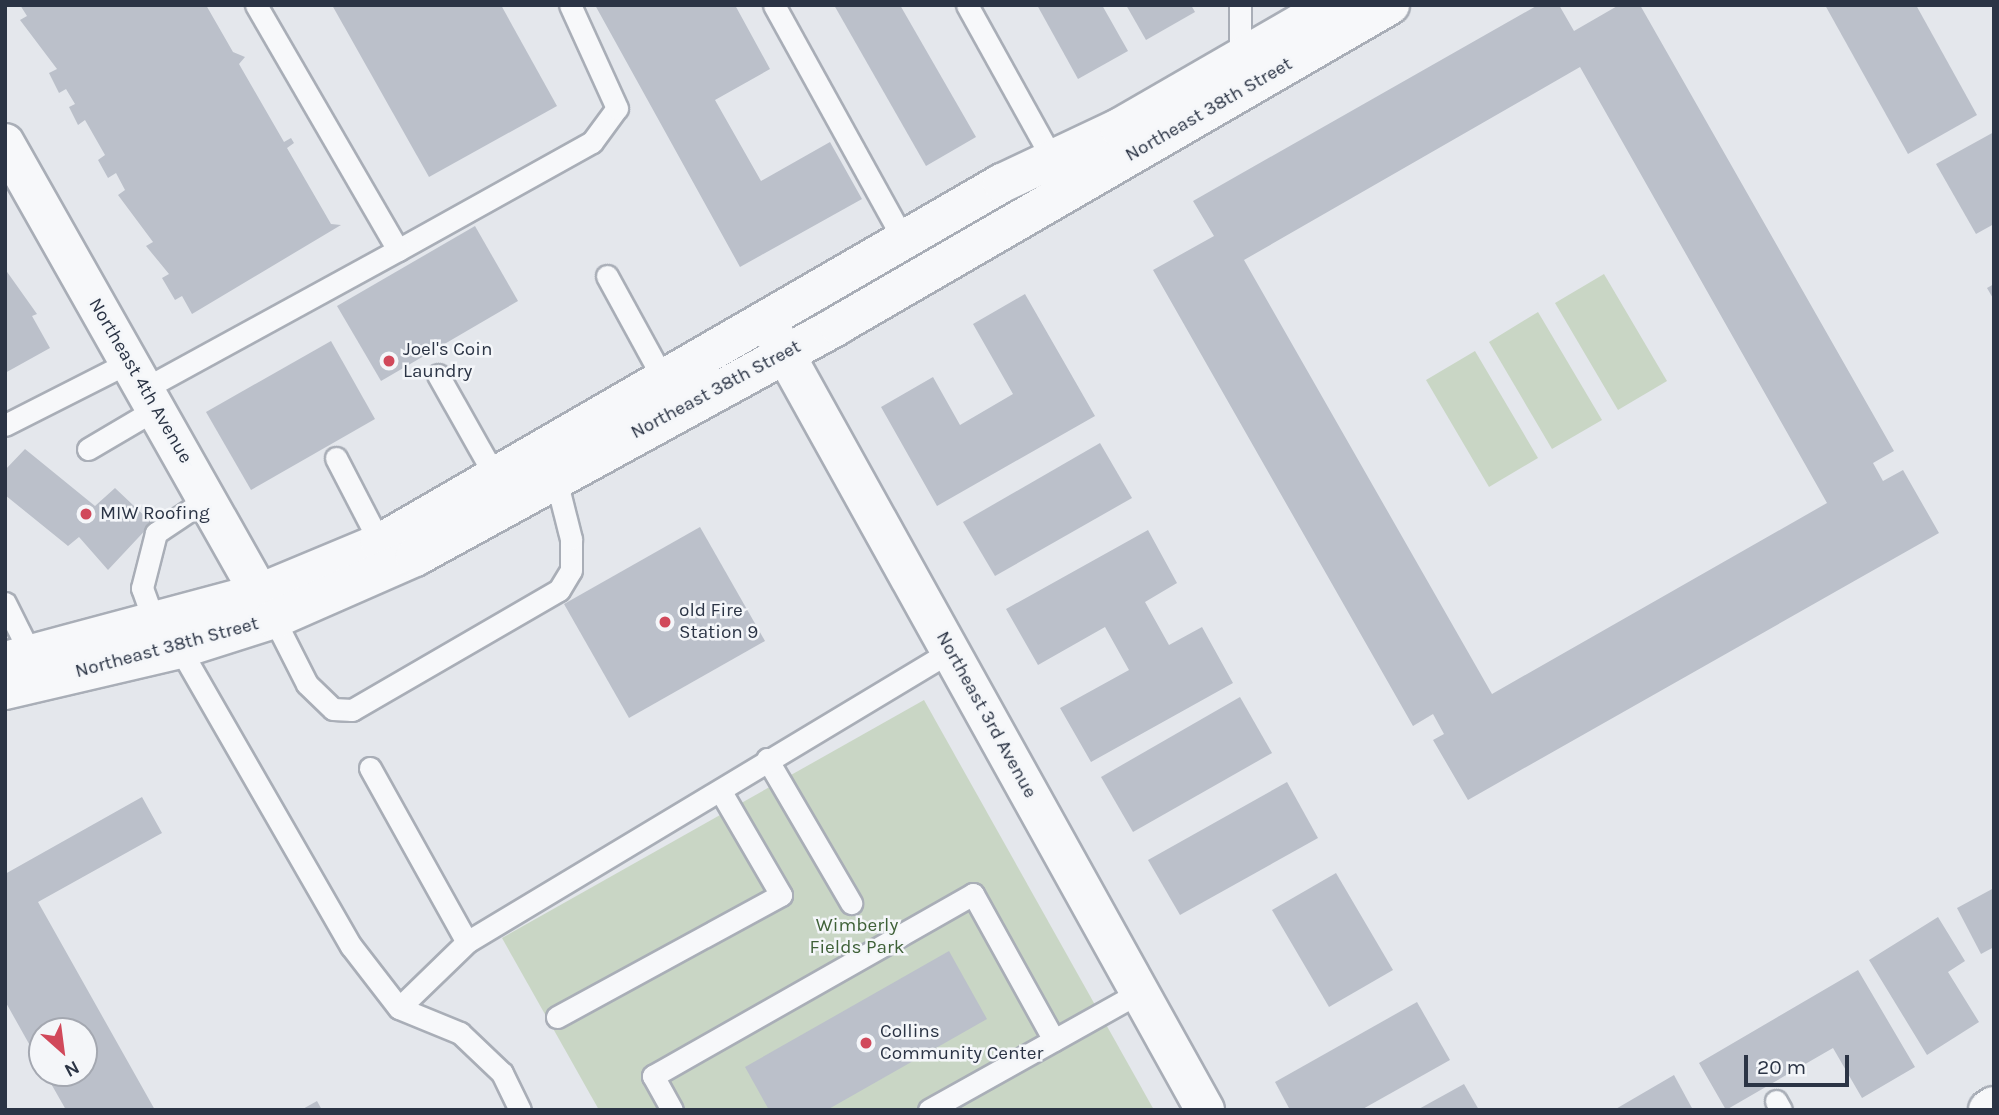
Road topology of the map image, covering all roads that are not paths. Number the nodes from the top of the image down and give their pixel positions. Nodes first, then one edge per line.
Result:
1 (256, 5) edge
2 (570, 5) edge
3 (774, 5) edge
4 (967, 5) edge
5 (1241, 5) edge
6 (1390, 5) edge
7 (1315, 9) edge
8 (1240, 59) junction
9 (5, 143) edge
10 (1053, 160) junction
11 (905, 242) junction
12 (398, 250) junction
13 (607, 276) dead end
14 (766, 320) junction
15 (784, 354) junction
16 (438, 375) dead end
17 (664, 380) junction
18 (143, 387) junction
19 (5, 425) edge
20 (88, 449) dead end
21 (336, 458) dead end
22 (551, 461) junction
23 (496, 478) junction
24 (208, 498) junction
25 (380, 543) junction
26 (5, 603) edge
27 (268, 606) junction
28 (171, 636) junction
29 (951, 651) junction
30 (18, 657) edge
31 (5, 690) edge
32 (767, 759) junction
33 (370, 768) dead end
34 (721, 792) junction
35 (850, 903) dead end
36 (467, 942) junction
37 (1140, 992) junction
38 (399, 1008) junction
39 (557, 1017) dead end
40 (1055, 1040) junction
41 (1994, 1107) edge
42 (520, 1110) edge
43 (672, 1110) edge
44 (929, 1110) edge
45 (1205, 1110) edge
46 (1988, 1110) edge

1 - 12 lane
2 - 12 lane
3 - 11 lane
4 - 10 lane
5 - 8 lane
6 - 15 street, Northeast 38th Street
7 - 8 street, Northeast 38th Street
8 - 10 street, Northeast 38th Street
9 - 18 street, Northeast 4th Avenue
10 - 11 street, Northeast 38th Street
11 - 14 street, Northeast 38th Street
12 - 18 lane
13 - 17 lane
14 - 15 street, Northeast 3rd Avenue
14 - 17 street, Northeast 38th Street
15 - 22 street, Northeast 38th Street
15 - 29 street, Northeast 3rd Avenue
16 - 23 lane
17 - 22 street, Northeast 38th Street
18 - 19 lane
18 - 20 lane
18 - 24 street, Northeast 4th Avenue
21 - 25 lane
22 - 23 street, Northeast 38th Street
22 - 27 street, Northeast 38th Street
22 - 27 lane
23 - 25 street, Northeast 38th Street
24 - 27 street, Northeast 4th Avenue
24 - 28 lane
25 - 27 street, Northeast 38th Street
26 - 30 lane
27 - 28 street, Northeast 38th Street
28 - 30 street, Northeast 38th Street
28 - 31 street, Northeast 38th Street
28 - 38 lane
29 - 32 lane
29 - 37 street, Northeast 3rd Avenue
32 - 34 lane
32 - 35 lane
33 - 36 lane
34 - 36 lane
34 - 39 lane
36 - 38 lane
37 - 40 lane
37 - 45 street, Northeast 3rd Avenue
38 - 42 lane
40 - 43 lane
40 - 44 lane
41 - 46 street

